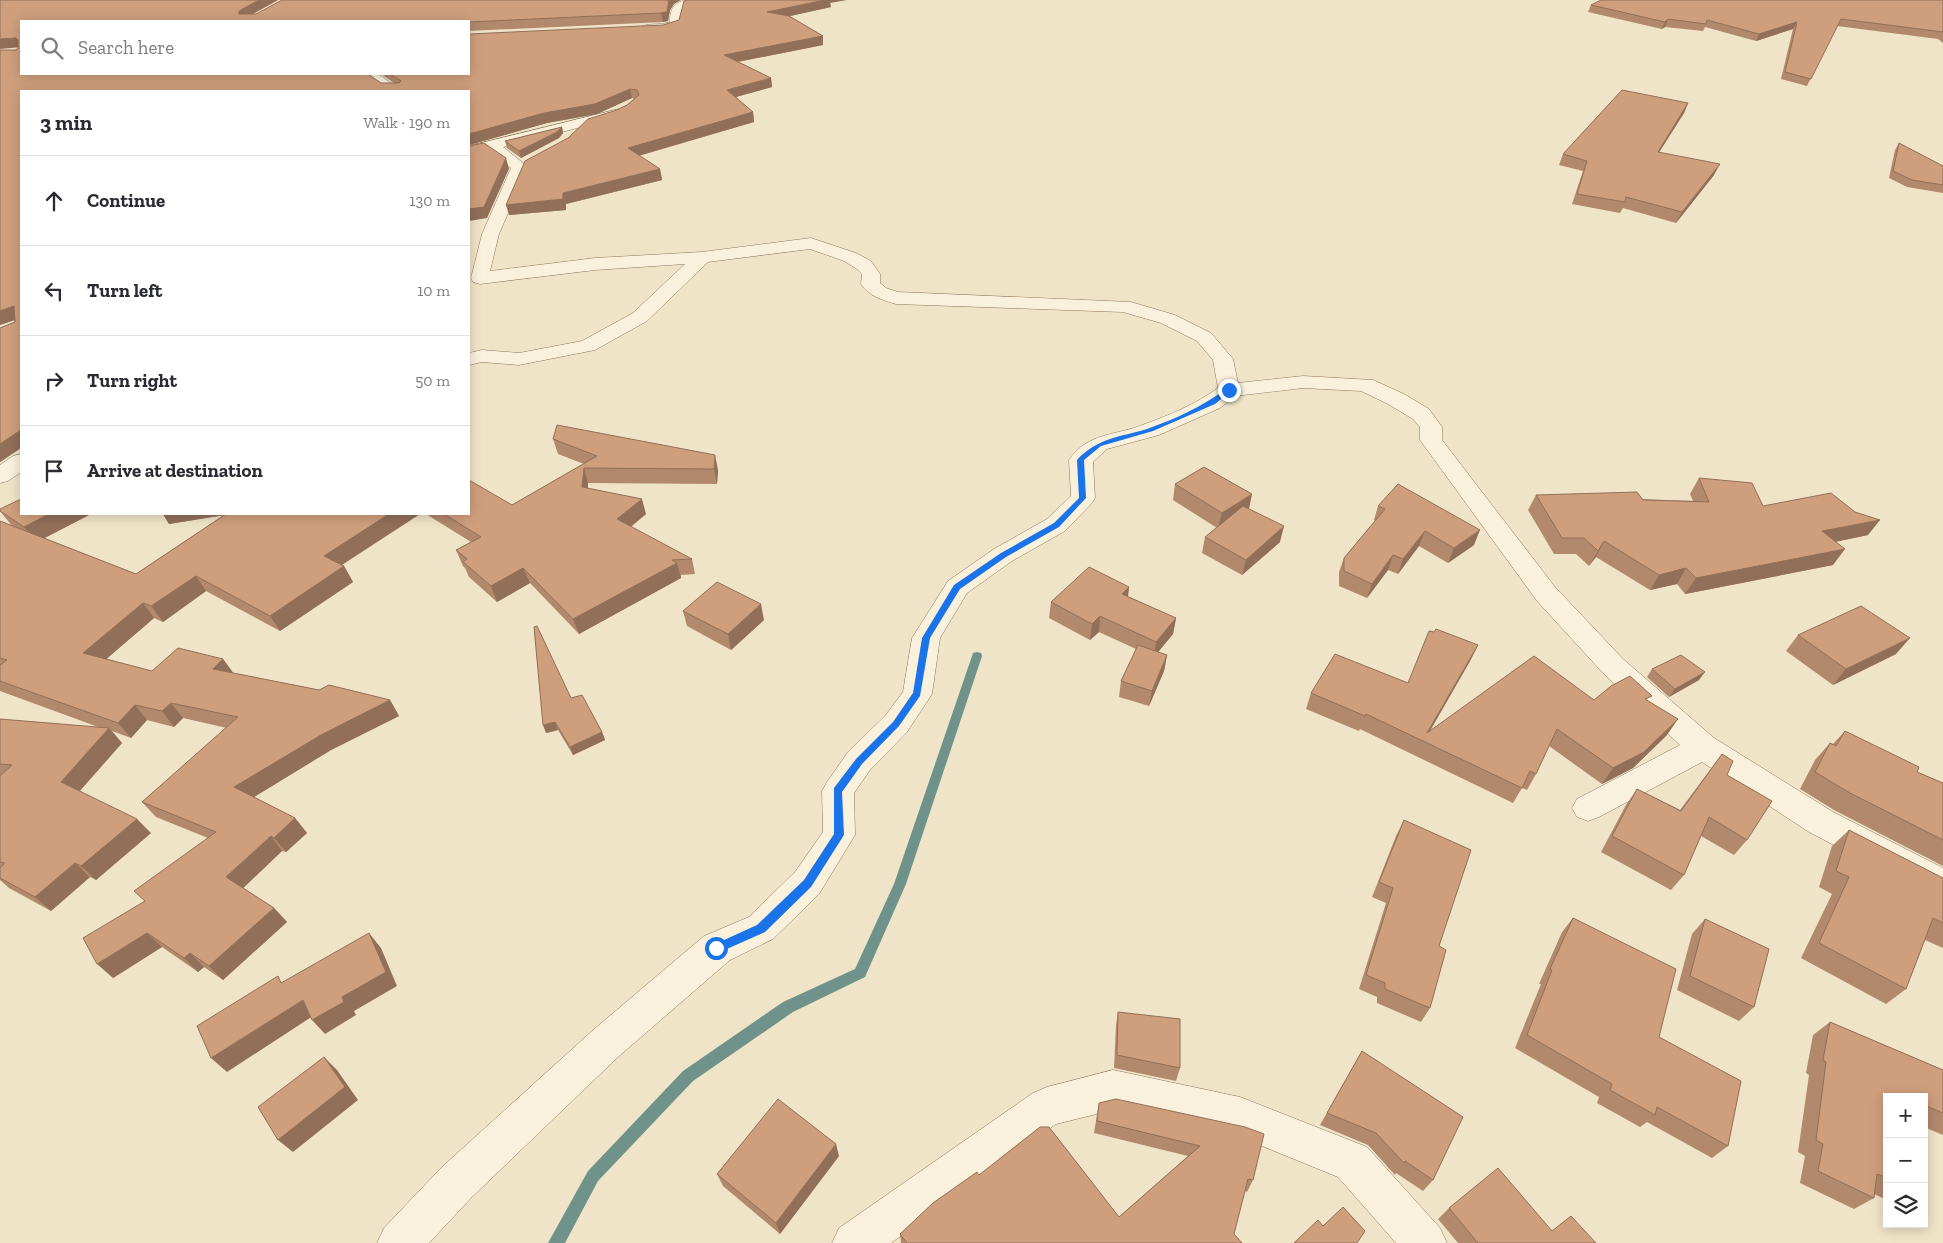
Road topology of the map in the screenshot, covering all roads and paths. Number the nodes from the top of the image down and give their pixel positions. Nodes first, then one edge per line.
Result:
1 (694, 1) edge
2 (630, 30) edge
3 (370, 75) edge
4 (393, 90) edge
5 (632, 104) edge
6 (584, 122) junction
7 (565, 142) edge
8 (492, 146) junction
9 (470, 151) edge
10 (702, 257) junction
11 (474, 278) edge
12 (470, 359) edge
13 (1229, 390) junction
14 (20, 461) edge
15 (20, 474) edge
16 (0, 478) edge
17 (1703, 747) junction
18 (1588, 808) dead end
19 (1943, 885) edge
20 (399, 1243) edge
21 (854, 1243) edge
22 (1425, 1243) edge

1 - 2 street
3 - 4 street
5 - 6 street
6 - 7 street
6 - 8 street
8 - 9 street
8 - 11 street
10 - 11 street
10 - 12 street
10 - 13 street
13 - 17 street
13 - 20 street
14 - 16 street
15 - 16 street
17 - 18 street
17 - 19 street
21 - 22 street

